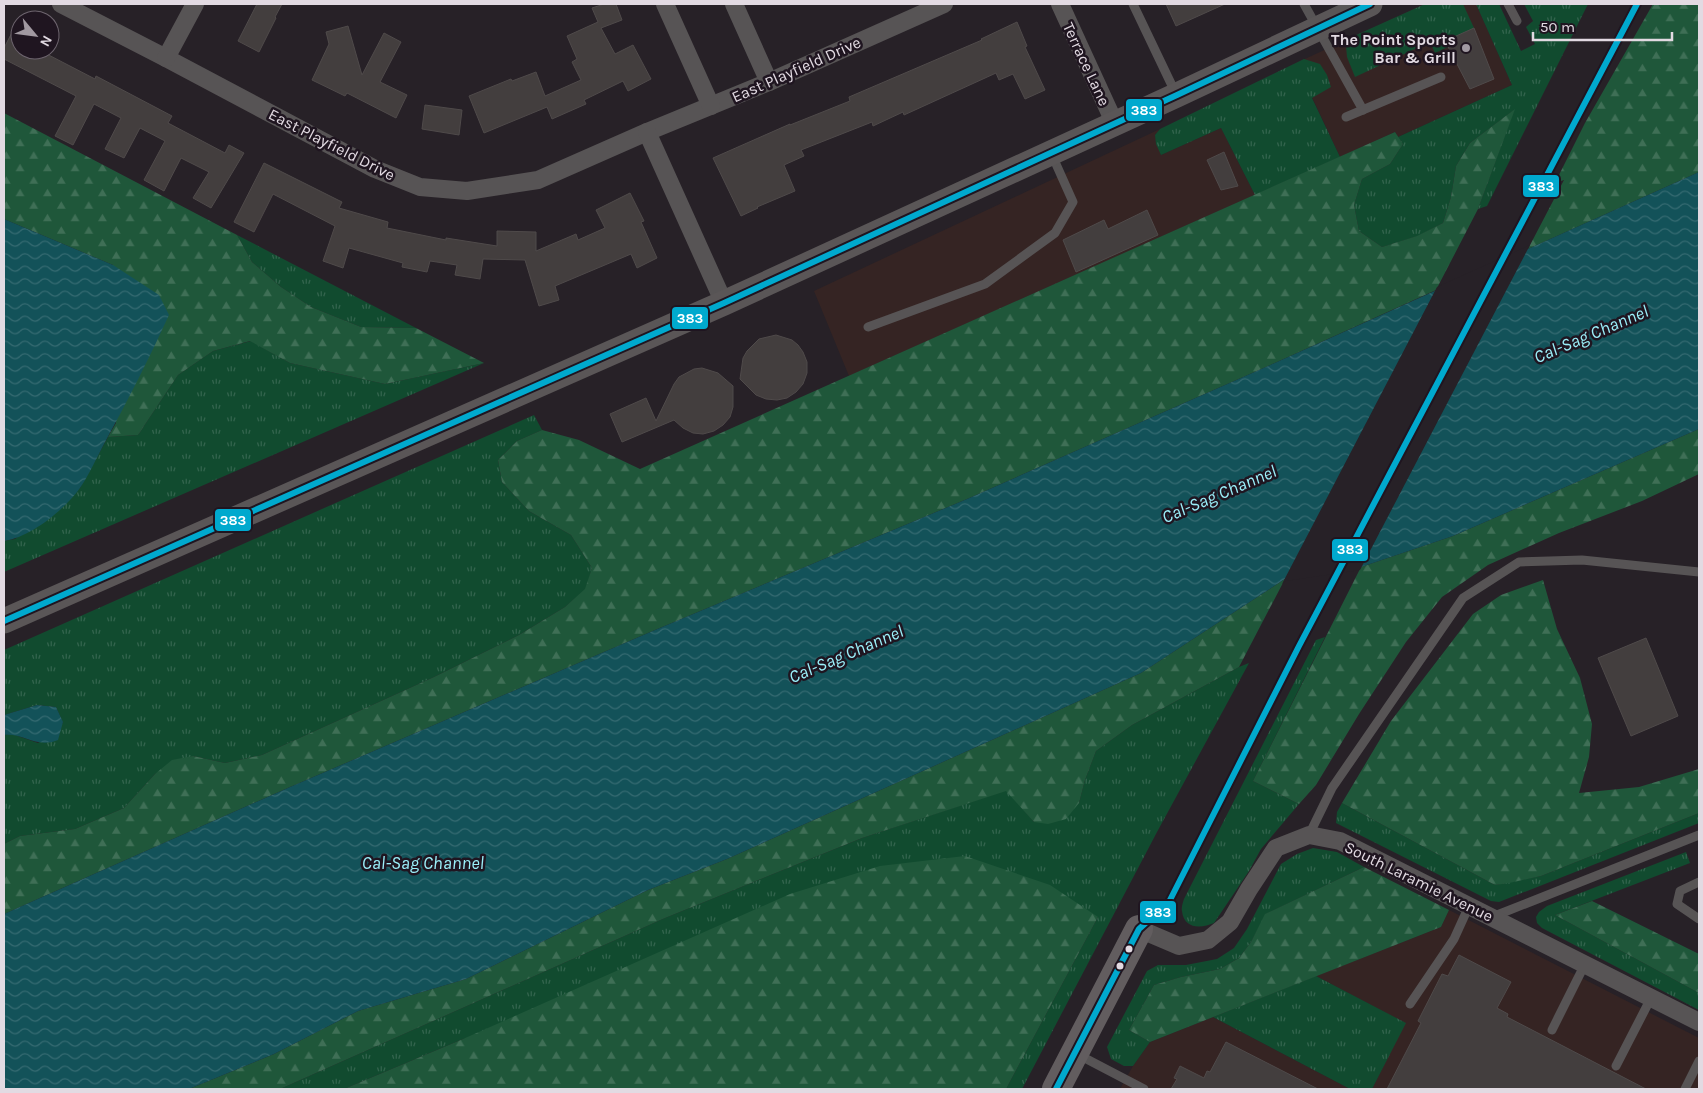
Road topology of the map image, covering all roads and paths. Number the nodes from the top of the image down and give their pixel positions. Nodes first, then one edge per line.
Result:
1 (61, 4) edge
2 (195, 4) edge
3 (665, 4) edge
4 (734, 4) edge
5 (944, 4) edge
6 (1133, 4) edge
7 (1304, 4) edge
8 (1370, 4) edge
9 (1508, 4) edge
10 (1062, 5) edge
11 (1517, 21) dead end
12 (1317, 29) junction
13 (166, 58) junction
14 (1440, 77) dead end
15 (769, 82) junction
16 (1177, 95) junction
17 (711, 106) junction
18 (1363, 110) junction
19 (1346, 117) dead end
20 (1115, 124) junction
21 (647, 132) junction
22 (1051, 152) junction
23 (724, 303) junction
24 (868, 327) dead end
25 (1699, 572) edge
26 (4, 621) edge
27 (1308, 835) junction
28 (1699, 835) edge
29 (1699, 882) edge
30 (1469, 906) junction
31 (1492, 917) junction
32 (1699, 919) edge
33 (1139, 929) joint
34 (1585, 964) junction
35 (1651, 998) junction
36 (1410, 1004) dead end
37 (1699, 1022) edge
38 (1552, 1030) dead end
39 (1075, 1053) junction
40 (1699, 1061) edge
41 (1616, 1066) dead end
42 (1056, 1089) edge
43 (1144, 1089) edge
44 (1685, 1089) edge

1 - 13 street, East Playfield Drive
2 - 13 street
3 - 17 street
4 - 15 street
5 - 15 street, East Playfield Drive
6 - 16 lane
7 - 12 lane
8 - 12 main road
9 - 11 lane
10 - 20 street, Terrace Lane
12 - 16 main road
12 - 18 lane
13 - 21 street, East Playfield Drive
14 - 18 lane
15 - 17 street, East Playfield Drive
16 - 20 main road
17 - 21 street, East Playfield Drive
18 - 19 lane
20 - 22 main road
21 - 23 street
22 - 23 main road
22 - 24 lane
23 - 26 main road
25 - 27 lane
27 - 30 street, South Laramie Avenue
27 - 33 street
28 - 31 lane
29 - 32 lane
30 - 31 street, South Laramie Avenue
30 - 36 lane
31 - 34 street, South Laramie Avenue
33 - 39 main road
34 - 35 street, South Laramie Avenue
34 - 38 lane
35 - 37 street, South Laramie Avenue
35 - 41 lane
39 - 42 main road
39 - 43 lane
40 - 44 lane

